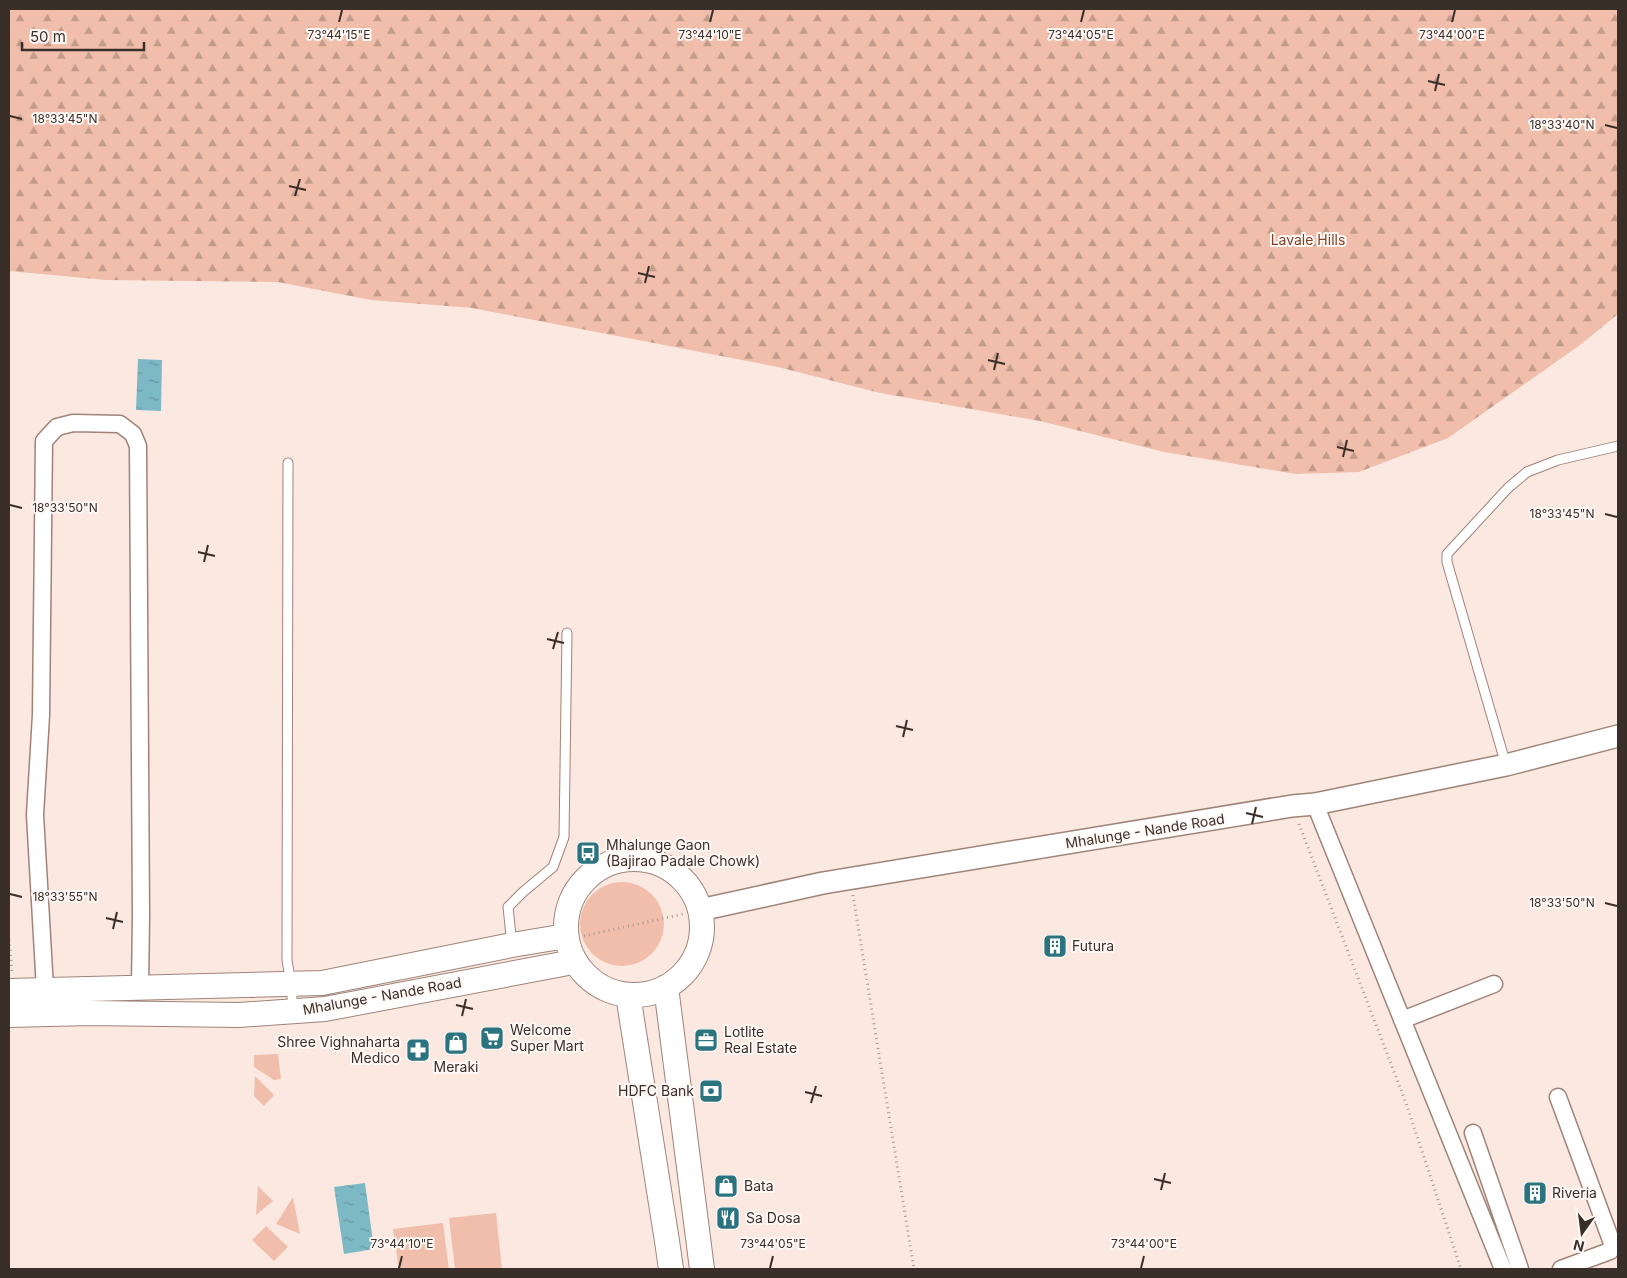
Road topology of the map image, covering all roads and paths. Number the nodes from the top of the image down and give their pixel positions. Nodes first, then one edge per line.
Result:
1 (1618, 446) edge
2 (288, 463) dead end
3 (567, 633) dead end
4 (1618, 736) edge
5 (1506, 765) junction
6 (1315, 804) junction
7 (1292, 806) junction
8 (851, 879) junction
9 (700, 910) junction
10 (566, 936) junction
11 (9, 940) edge
12 (512, 945) junction
13 (573, 962) junction
14 (291, 984) junction
15 (1494, 984) dead end
16 (666, 987) junction
17 (140, 988) junction
18 (45, 989) junction
19 (11, 990) edge
20 (628, 995) junction
21 (293, 1011) junction
22 (9, 1015) edge
23 (1402, 1020) junction
24 (1558, 1097) dead end
25 (1473, 1133) dead end
26 (1496, 1196) junction
27 (1475, 1203) junction
28 (1618, 1258) edge
29 (671, 1269) edge
30 (702, 1269) edge
31 (914, 1269) edge
32 (1461, 1269) edge
33 (1503, 1269) edge
34 (1520, 1269) edge
35 (1561, 1269) edge
36 (1591, 1269) edge

1 - 5 lane
2 - 14 lane
3 - 12 lane
4 - 5 street, Mhalunge - Nande Road
5 - 6 street, Mhalunge - Nande Road
6 - 7 street, Mhalunge - Nande Road
6 - 23 street
7 - 8 street, Mhalunge - Nande Road
7 - 32 path
8 - 9 street, Mhalunge - Nande Road
8 - 31 path
9 - 10 path
9 - 10 main road
9 - 16 main road
10 - 12 main road, Mhalunge - Nande Road
10 - 13 main road
11 - 19 path
12 - 14 main road, Mhalunge - Nande Road
13 - 20 main road
13 - 21 main road, Mhalunge - Nande Road
14 - 17 main road, Mhalunge - Nande Road
14 - 21 lane
15 - 23 street
16 - 20 main road
16 - 30 main road
17 - 18 main road, Mhalunge - Nande Road
17 - 18 street
18 - 19 main road, Mhalunge - Nande Road
20 - 29 main road
21 - 22 main road, Mhalunge - Nande Road
23 - 27 street
24 - 35 street
25 - 26 street
26 - 27 street
26 - 34 street
27 - 33 street
28 - 36 street

